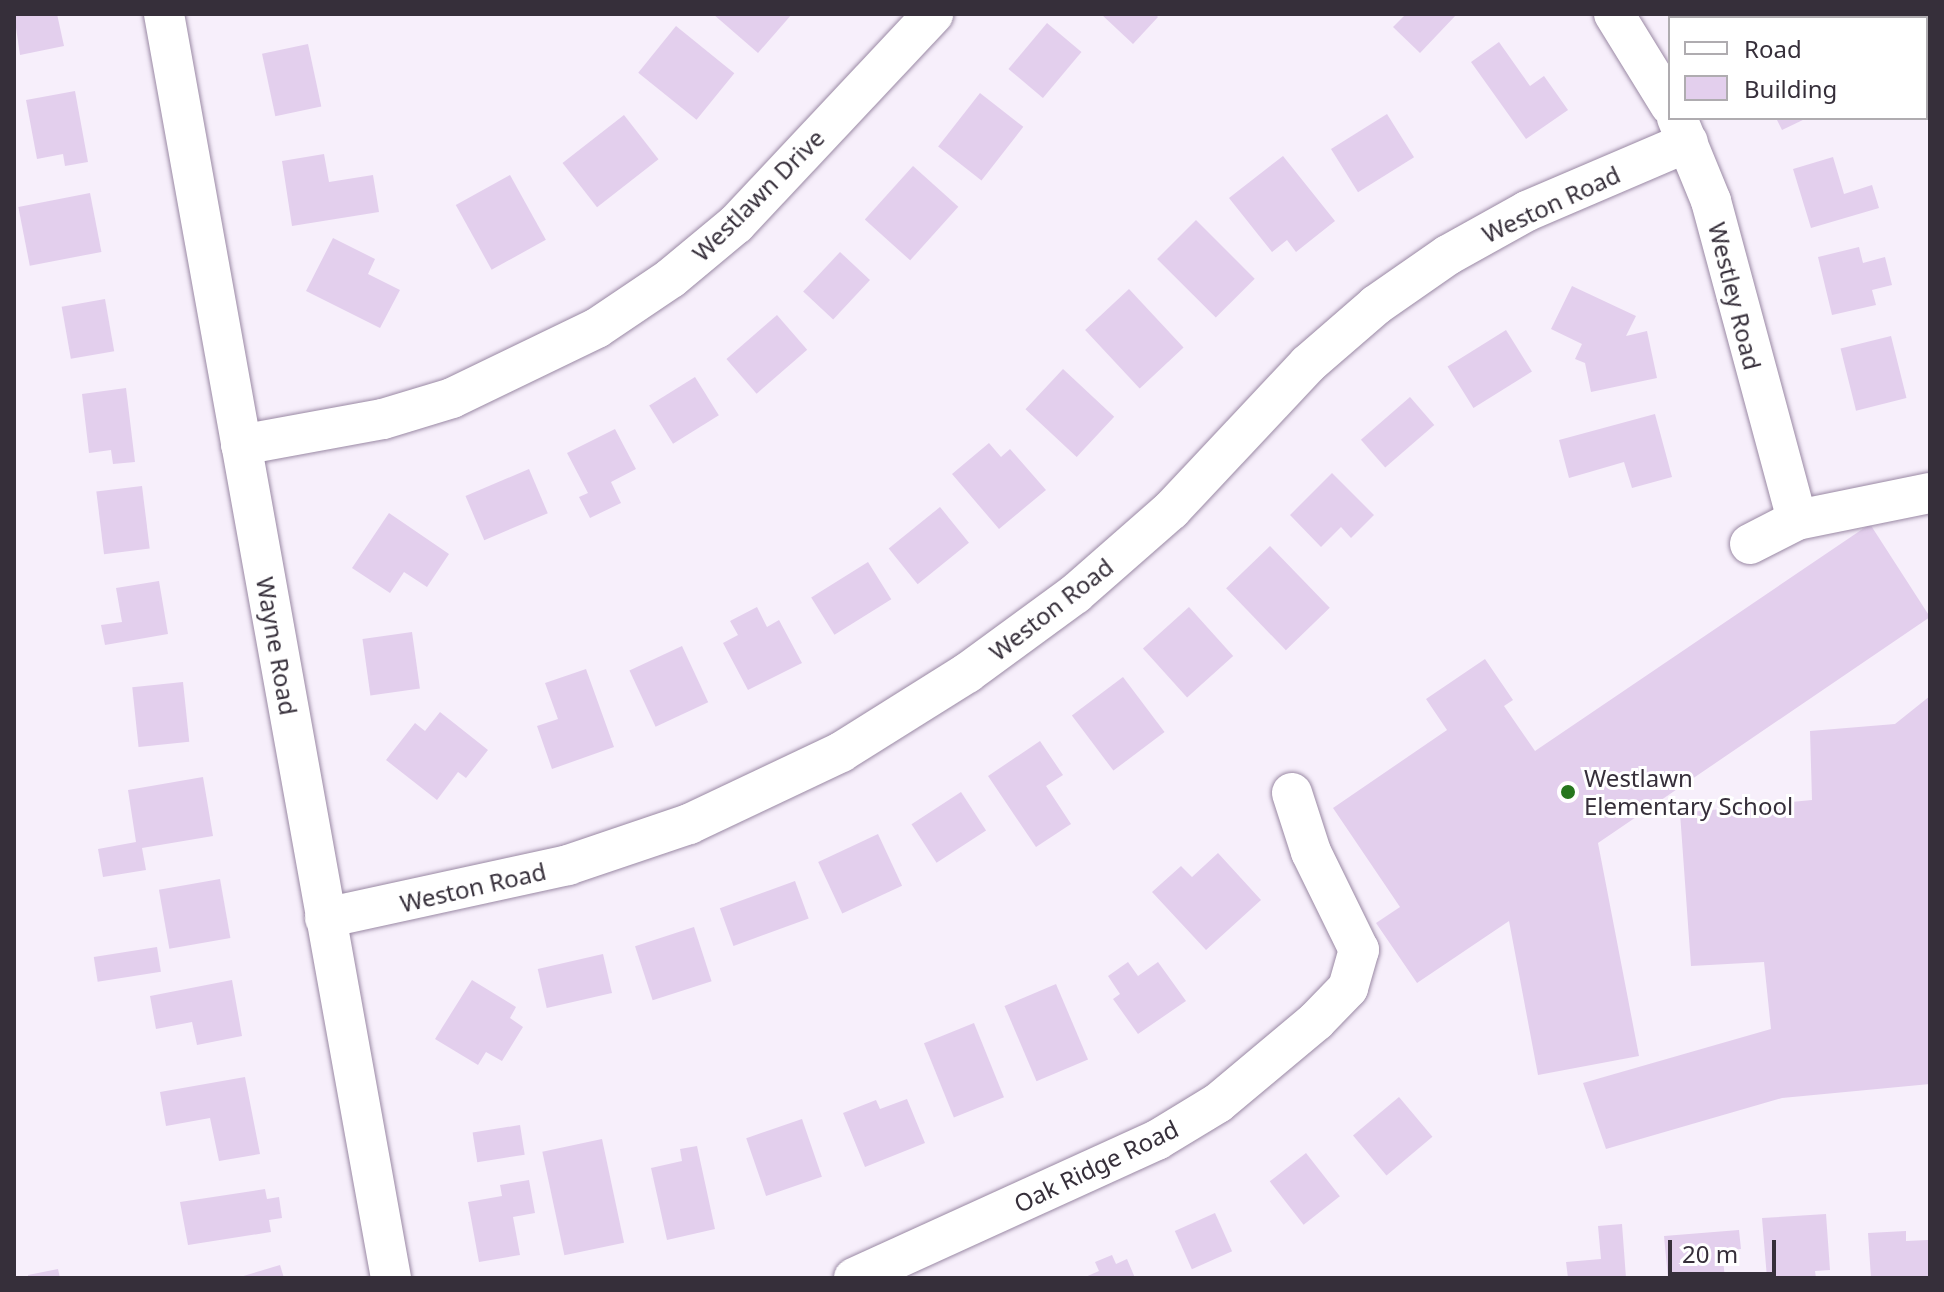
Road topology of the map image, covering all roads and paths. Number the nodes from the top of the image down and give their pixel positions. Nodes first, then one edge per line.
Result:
1 (164, 14) edge
2 (933, 14) edge
3 (1614, 14) edge
4 (1668, 102) edge
5 (1682, 130) edge
6 (241, 445) junction
7 (1930, 493) edge
8 (1797, 520) junction
9 (1750, 544) dead end
10 (1292, 793) dead end
11 (325, 918) junction
12 (391, 1278) edge
13 (854, 1278) edge

1 - 6 street, Wayne Road
2 - 6 street, Westlawn Drive
3 - 4 street
5 - 8 street, Westley Road
5 - 11 street, Weston Road
6 - 11 street, Wayne Road
7 - 8 street
8 - 9 street
10 - 13 street, Oak Ridge Road
11 - 12 street, Wayne Road

